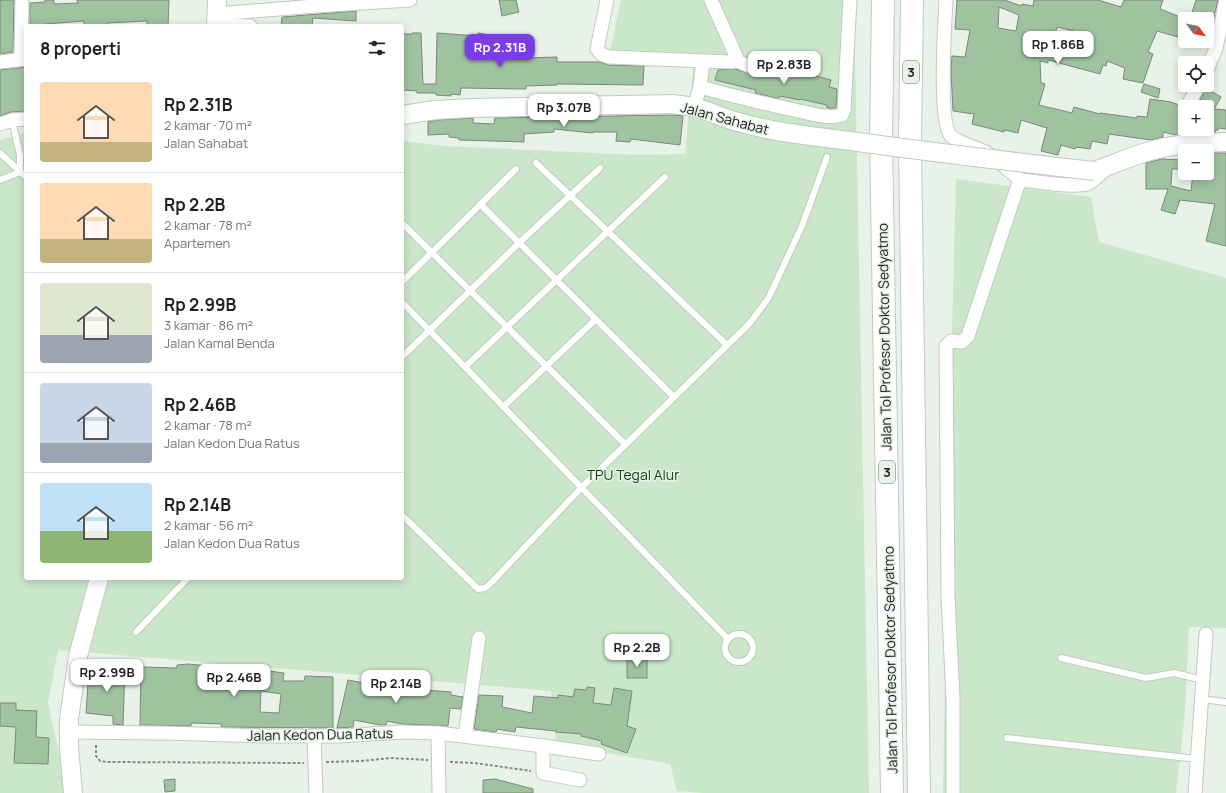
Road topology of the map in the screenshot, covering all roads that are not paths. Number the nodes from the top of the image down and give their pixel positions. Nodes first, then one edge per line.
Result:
1 (22, 0) edge
2 (410, 0) edge
3 (607, 0) edge
4 (711, 0) edge
5 (850, 0) edge
6 (883, 0) edge
7 (912, 0) edge
8 (946, 0) edge
9 (1226, 0) edge
10 (218, 16) edge
11 (229, 24) edge
12 (1213, 56) edge
13 (24, 59) edge
14 (734, 60) junction
15 (703, 61) junction
16 (0, 62) edge
17 (752, 66) dead end
18 (700, 87) junction
19 (701, 109) junction
20 (404, 115) edge
21 (24, 120) edge
22 (0, 124) edge
23 (14, 125) junction
24 (1198, 136) edge
25 (1226, 142) edge
26 (0, 152) edge
27 (827, 157) dead end
28 (536, 163) dead end
29 (600, 168) dead end
30 (1102, 168) junction
31 (516, 169) dead end
32 (20, 172) junction
33 (24, 175) edge
34 (664, 176) dead end
35 (0, 180) edge
36 (1020, 180) junction
37 (570, 195) junction
38 (480, 204) junction
39 (404, 225) edge
40 (608, 230) junction
41 (520, 242) junction
42 (431, 252) junction
43 (557, 279) junction
44 (404, 280) edge
45 (470, 291) junction
46 (404, 304) edge
47 (596, 319) junction
48 (506, 327) junction
49 (430, 330) junction
50 (727, 345) junction
51 (404, 356) edge
52 (546, 366) junction
53 (465, 367) junction
54 (674, 397) junction
55 (504, 407) junction
56 (625, 444) junction
57 (581, 488) junction
58 (404, 518) edge
59 (98, 580) edge
60 (186, 580) edge
61 (136, 632) dead end
62 (1206, 634) dead end
63 (479, 638) dead end
64 (728, 640) junction
65 (1061, 658) dead end
66 (1203, 680) junction
67 (1201, 699) junction
68 (1226, 702) edge
69 (68, 732) junction
70 (438, 733) junction
71 (314, 736) junction
72 (465, 736) junction
73 (1007, 738) dead end
74 (543, 746) junction
75 (599, 754) dead end
76 (1197, 759) junction
77 (580, 780) dead end
78 (73, 793) edge
79 (316, 793) edge
80 (439, 793) edge
81 (892, 793) edge
82 (919, 793) edge
83 (954, 793) edge
84 (1195, 793) edge

1 - 13 street
2 - 10 street
3 - 15 street
4 - 14 street
5 - 18 street
6 - 81 highway, Jalan Tol Profesor Doktor Sedyatmo / 3
7 - 82 highway, Jalan Tol Profesor Doktor Sedyatmo / 3
8 - 36 street
9 - 12 street
10 - 11 street
13 - 16 street
14 - 15 street
14 - 17 street
15 - 18 street
18 - 19 street
19 - 20 street, Jalan Sahabat
19 - 30 street, Jalan Sahabat, bridge
21 - 23 street
22 - 23 street
23 - 32 lane
24 - 25 street
24 - 30 street
26 - 32 lane
27 - 50 lane
28 - 37 lane
29 - 37 lane
30 - 36 street
31 - 38 lane
32 - 33 lane
32 - 35 lane
34 - 40 lane
36 - 83 street
37 - 40 lane
37 - 41 lane
38 - 41 lane
38 - 42 lane
39 - 42 lane
40 - 43 lane
40 - 50 lane
41 - 43 lane
41 - 45 lane
42 - 44 lane
42 - 45 lane
43 - 47 lane
43 - 48 lane
45 - 48 lane
45 - 49 lane
46 - 49 lane
47 - 52 lane
47 - 54 lane
48 - 52 lane
48 - 53 lane
49 - 51 lane
49 - 53 lane
50 - 54 lane
52 - 55 lane
52 - 56 lane
53 - 55 lane
54 - 56 lane
55 - 57 lane
56 - 57 lane
57 - 58 lane
57 - 64 lane
59 - 69 street
60 - 61 lane
62 - 66 street
63 - 72 street
64 - 64 lane
65 - 66 lane
66 - 67 street
67 - 68 lane
67 - 76 street
69 - 71 street, Jalan Kedon Dua Ratus
69 - 78 street
70 - 71 street, Jalan Kedon Dua Ratus
70 - 72 street, Jalan Kedon Dua Ratus
70 - 80 street
71 - 79 street
72 - 74 street, Jalan Kedon Dua Ratus
73 - 76 lane
74 - 75 street, Jalan Kedon Dua Ratus
74 - 77 street
76 - 84 street

